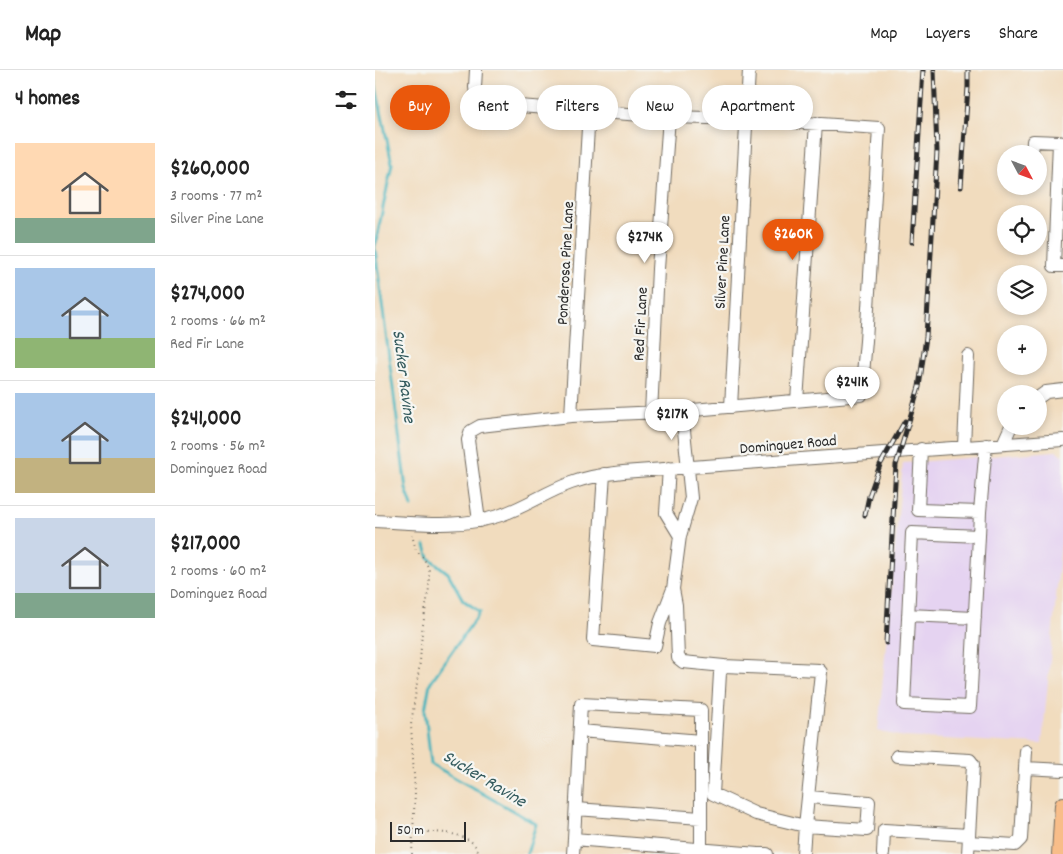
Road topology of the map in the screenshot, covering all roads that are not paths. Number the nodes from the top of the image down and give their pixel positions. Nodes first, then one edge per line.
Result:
1 (477, 70) edge
2 (749, 70) edge
3 (748, 85) edge
4 (537, 107) edge
5 (813, 123) edge
6 (816, 123) junction
7 (588, 130) edge
8 (668, 130) edge
9 (746, 130) edge
10 (1061, 142) edge
11 (1033, 145) edge
12 (1063, 266) edge
13 (968, 356) dead end
14 (1063, 390) edge
15 (1047, 392) edge
16 (797, 401) junction
17 (731, 407) junction
18 (682, 411) junction
19 (651, 413) junction
20 (571, 416) junction
21 (1007, 435) edge
22 (1063, 440) edge
23 (1003, 444) junction
24 (986, 445) junction
25 (964, 446) junction
26 (921, 449) junction
27 (669, 468) junction
28 (689, 468) junction
29 (604, 474) junction
30 (980, 512) junction
31 (375, 521) edge
32 (479, 522) junction
33 (680, 536) junction
34 (979, 536) junction
35 (673, 589) junction
36 (908, 615) junction
37 (975, 618) junction
38 (724, 666) junction
39 (579, 732) junction
40 (701, 741) junction
41 (1026, 751) dead end
42 (897, 756) dead end
43 (1025, 768) junction
44 (1063, 770) edge
45 (809, 797) junction
46 (1063, 805) edge
47 (576, 809) junction
48 (701, 818) junction
49 (805, 826) junction
50 (574, 839) junction
51 (969, 844) edge
52 (701, 852) edge
53 (573, 854) edge
54 (758, 854) edge
55 (767, 854) edge
56 (803, 854) edge
57 (883, 854) edge
58 (1060, 854) edge

1 - 4 street
2 - 3 street, Silver Pine Lane
5 - 6 street
6 - 16 street
6 - 16 street
7 - 20 street, Ponderosa Pine Lane
8 - 19 street, Red Fir Lane
9 - 17 street, Silver Pine Lane
10 - 11 street
10 - 12 street
13 - 25 street
14 - 15 street
16 - 17 street
17 - 18 street
18 - 19 street
18 - 28 street
19 - 20 street
20 - 32 street
21 - 23 street
22 - 23 street, Dominguez Road
23 - 24 street, Dominguez Road
24 - 25 street, Dominguez Road
24 - 30 street
25 - 26 street, Dominguez Road
26 - 28 street, Dominguez Road
26 - 30 street
27 - 28 street, Dominguez Road
27 - 29 street, Dominguez Road
27 - 33 street
28 - 33 street
29 - 32 street, Dominguez Road
29 - 35 street
30 - 34 street
31 - 32 street, Dominguez Road
33 - 35 street
34 - 36 street
34 - 37 street
35 - 38 street
36 - 37 street
36 - 37 street
38 - 45 street
38 - 49 street
39 - 40 street
39 - 40 street
39 - 47 street
40 - 48 street
41 - 43 street
42 - 51 street
43 - 44 street
43 - 51 street
45 - 49 street
45 - 49 street
46 - 58 main road
47 - 48 street
47 - 50 street
48 - 52 street
49 - 56 street
50 - 52 street
50 - 53 street
51 - 57 street
52 - 54 street
54 - 55 street

